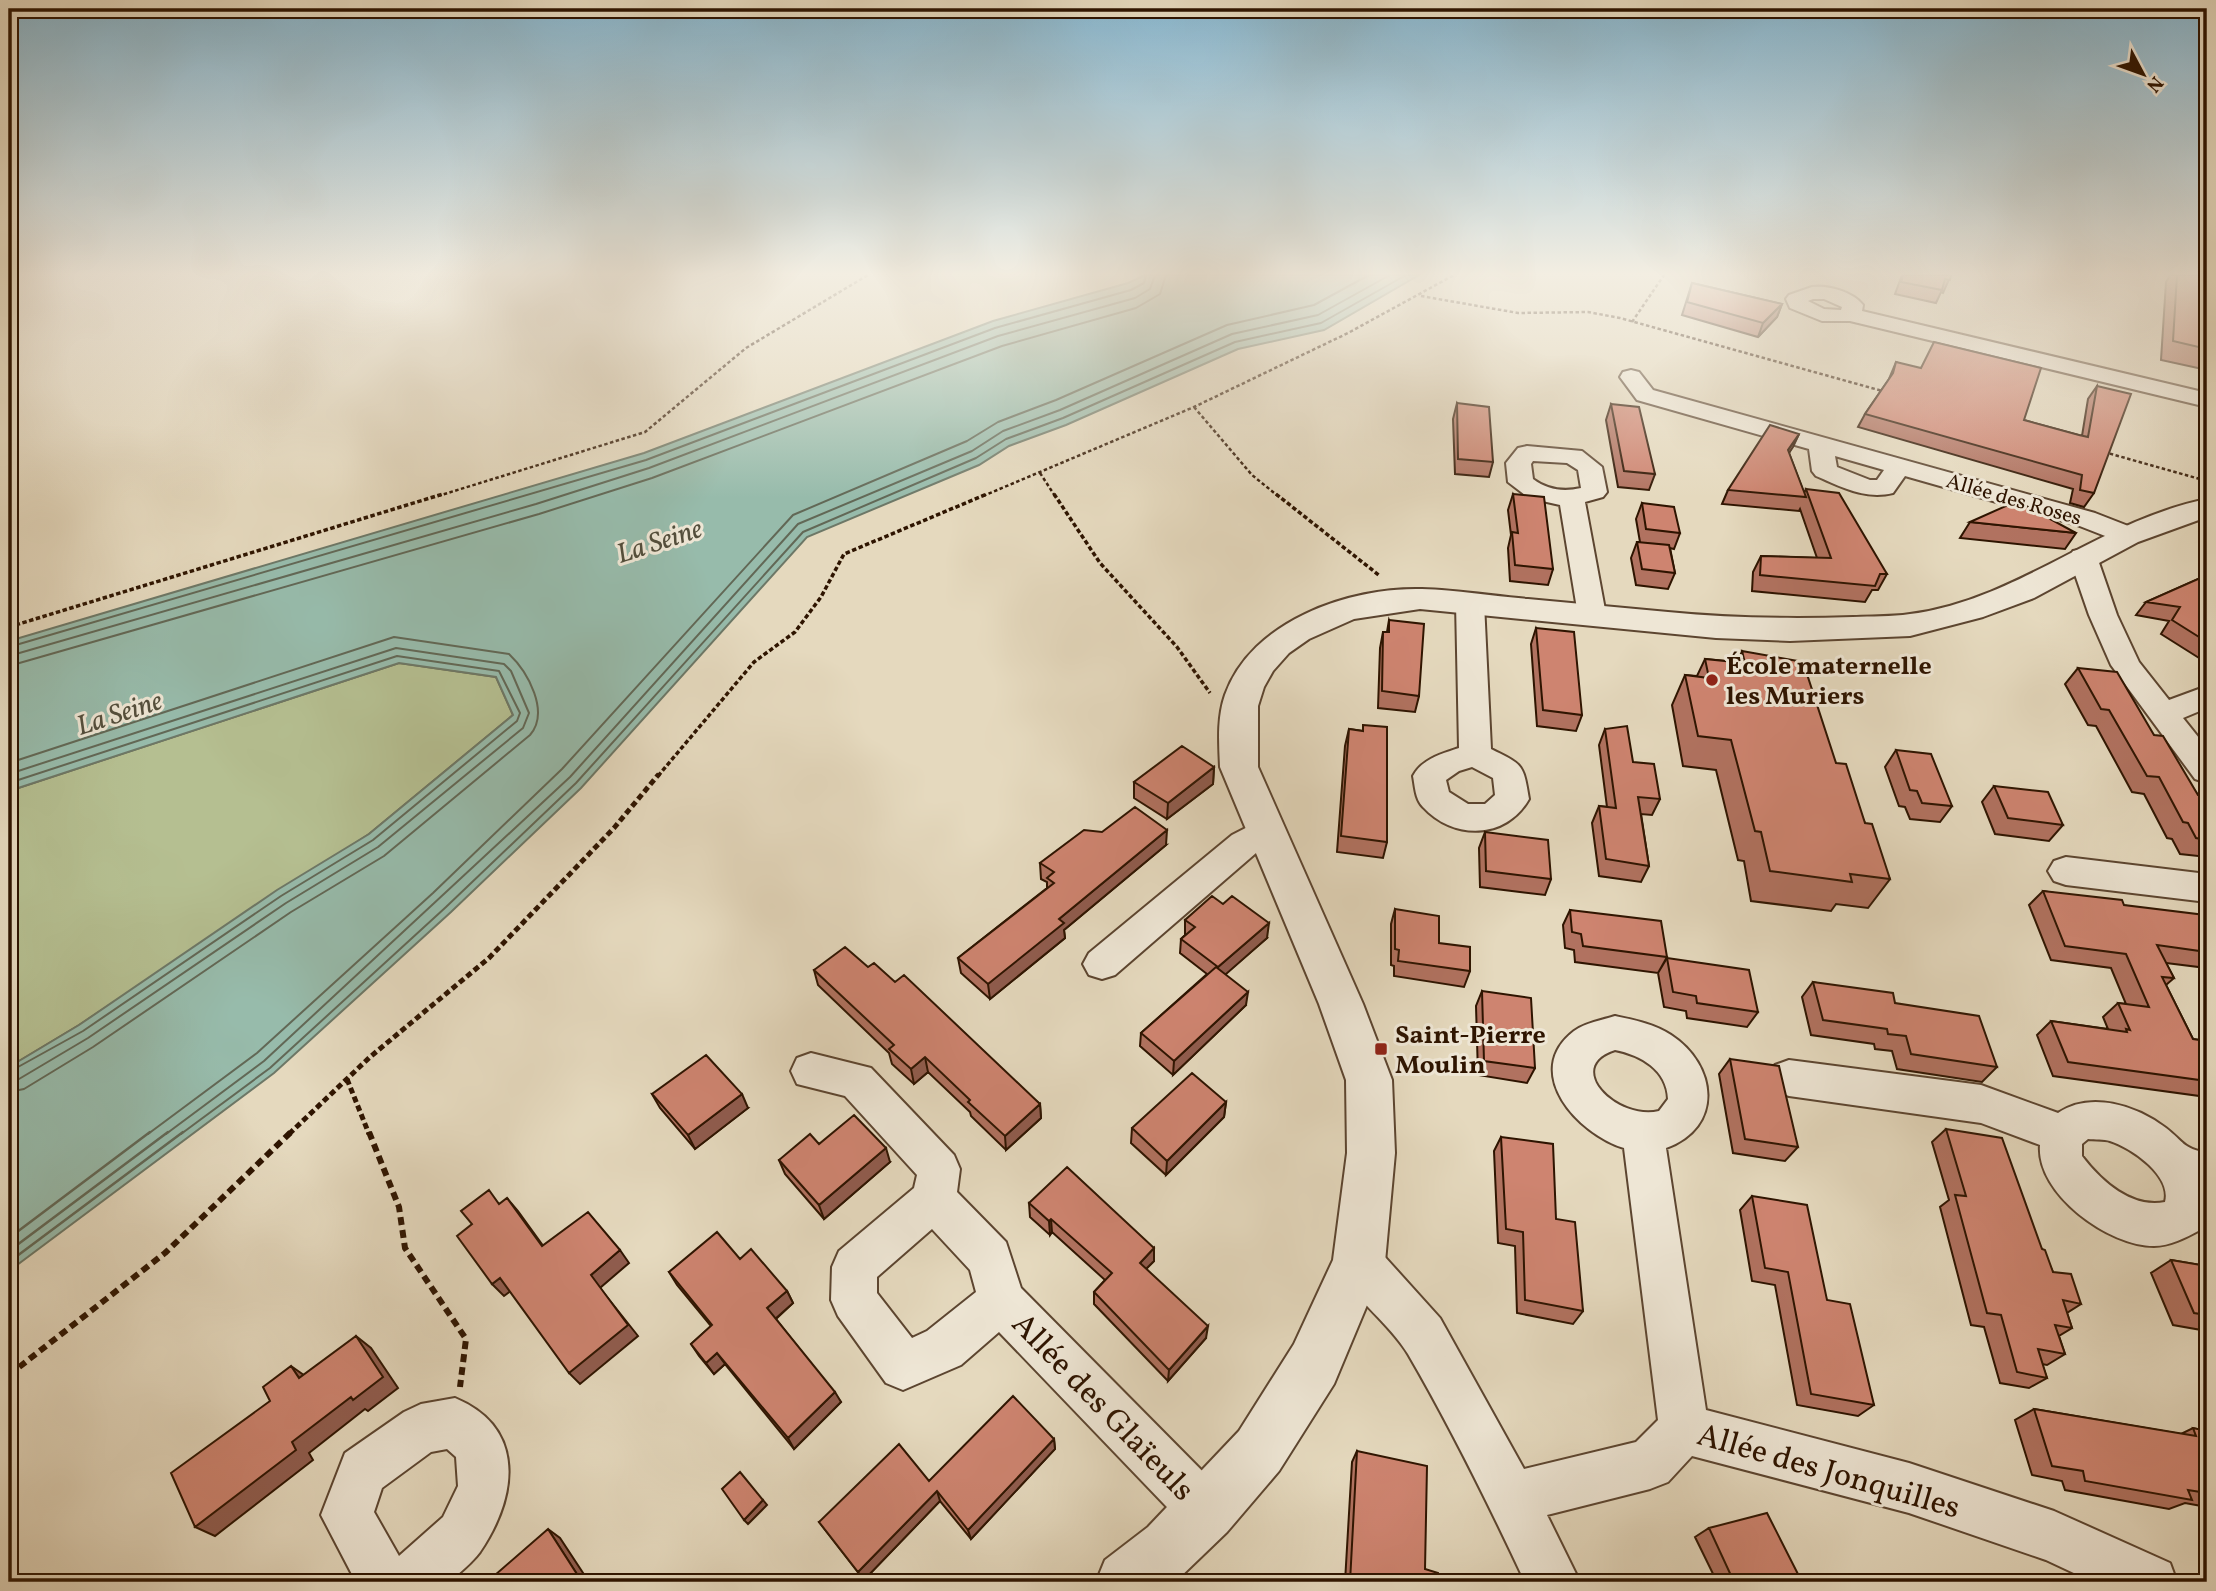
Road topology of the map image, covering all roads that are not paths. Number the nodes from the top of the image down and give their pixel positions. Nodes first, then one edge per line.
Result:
1 (1996, 349) edge
2 (1631, 377) dead end
3 (2207, 400) edge
4 (1572, 499) dead end
5 (2207, 508) edge
6 (2207, 522) edge
7 (2145, 529) junction
8 (2083, 557) junction
9 (1470, 603) junction
10 (1592, 615) junction
11 (2207, 696) edge
12 (2164, 715) junction
13 (1475, 755) dead end
14 (2207, 771) edge
15 (1267, 830) junction
16 (2066, 871) dead end
17 (2207, 888) edge
18 (1102, 964) dead end
19 (811, 1071) dead end
20 (1789, 1078) dead end
21 (1643, 1133) dead end
22 (2062, 1134) junction
23 (2193, 1170) edge
24 (934, 1199) junction
25 (1360, 1262) junction
26 (1001, 1301) junction
27 (1684, 1429) junction
28 (1511, 1499) junction
29 (1206, 1511) junction
30 (384, 1582) edge
31 (410, 1582) edge
32 (1127, 1582) edge
33 (1542, 1582) edge
34 (1553, 1582) edge
35 (2151, 1582) edge

1 - 3 street
2 - 7 street, Allée des Roses
4 - 10 street
5 - 7 street
6 - 7 street
7 - 8 street
8 - 10 street
8 - 12 street
9 - 10 street
9 - 13 street
9 - 15 street
11 - 12 street
12 - 14 street
15 - 18 street
15 - 25 street
16 - 17 street
19 - 24 street
20 - 22 street
21 - 27 street
22 - 23 street
22 - 23 street
24 - 26 street, Allée des Glaïeuls
24 - 26 street, Allée des Glaïeuls
25 - 28 street
25 - 29 street
26 - 29 street, Allée des Glaïeuls
27 - 28 street, Allée des Jonquilles
27 - 35 street, Allée des Jonquilles
28 - 33 street
28 - 34 street
29 - 32 street
30 - 31 street

